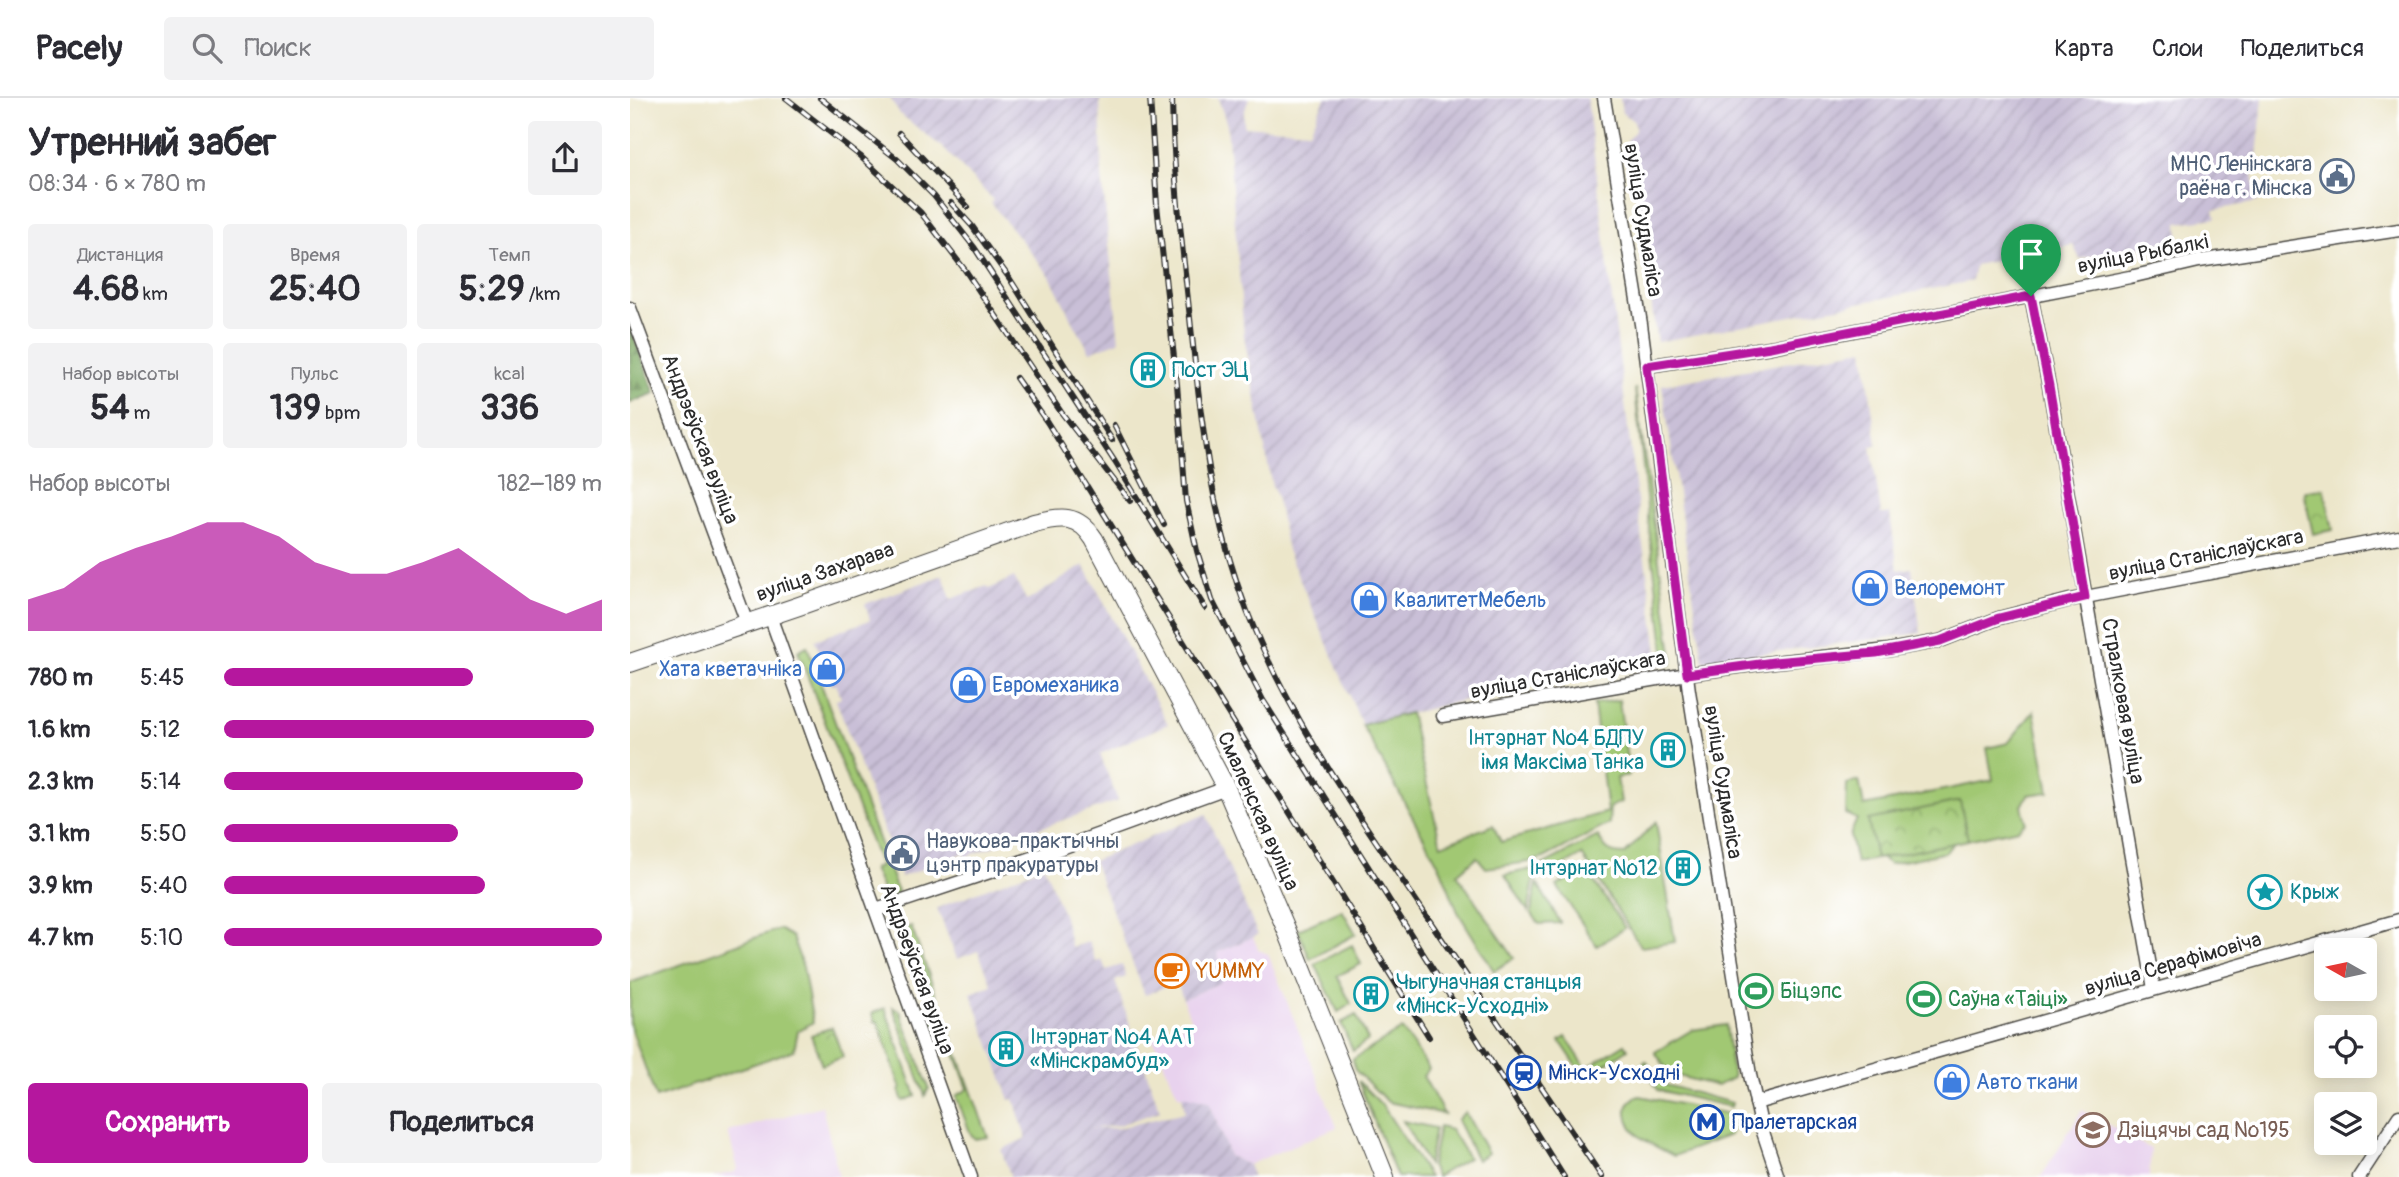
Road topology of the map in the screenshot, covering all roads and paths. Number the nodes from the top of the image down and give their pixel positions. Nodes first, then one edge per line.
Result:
1 (1604, 98) edge
2 (2399, 230) edge
3 (2031, 296) junction
4 (630, 308) edge
5 (1647, 366) junction
6 (1034, 523) joint
7 (2399, 537) edge
8 (2085, 597) junction
9 (770, 616) junction
10 (747, 623) junction
11 (630, 663) edge
12 (1687, 674) junction
13 (1443, 716) dead end
14 (1226, 788) junction
15 (876, 910) junction
16 (2399, 920) edge
17 (2154, 989) junction
18 (1756, 1103) junction
19 (2399, 1116) edge
20 (971, 1177) edge
21 (1385, 1177) edge
22 (1778, 1177) edge
23 (2359, 1177) edge

1 - 5 street, вуліца Судмаліса
2 - 3 street, вуліца Рыбалкі
3 - 5 street, вуліца Рыбалкі
3 - 8 street, Стралковая вуліца
4 - 10 street, Андрэеўская вуліца
5 - 12 street, вуліца Судмаліса
6 - 9 main road, вуліца Захарава
6 - 14 main road, Смаленская вуліца
7 - 8 street, вуліца Станіслаўскага
8 - 12 street, вуліца Станіслаўскага
8 - 17 street, Стралковая вуліца
9 - 10 main road, вуліца Захарава
9 - 15 street, Андрэеўская вуліца
10 - 11 main road, вуліца Захарава
12 - 13 street, вуліца Станіслаўскага
12 - 18 street, вуліца Судмаліса
14 - 15 street
14 - 21 main road, Смаленская вуліца
15 - 20 street, Андрэеўская вуліца
16 - 17 street, вуліца Серафімовіча
17 - 18 street, вуліца Серафімовіча
18 - 22 street, вуліца Судмаліса
19 - 23 street

